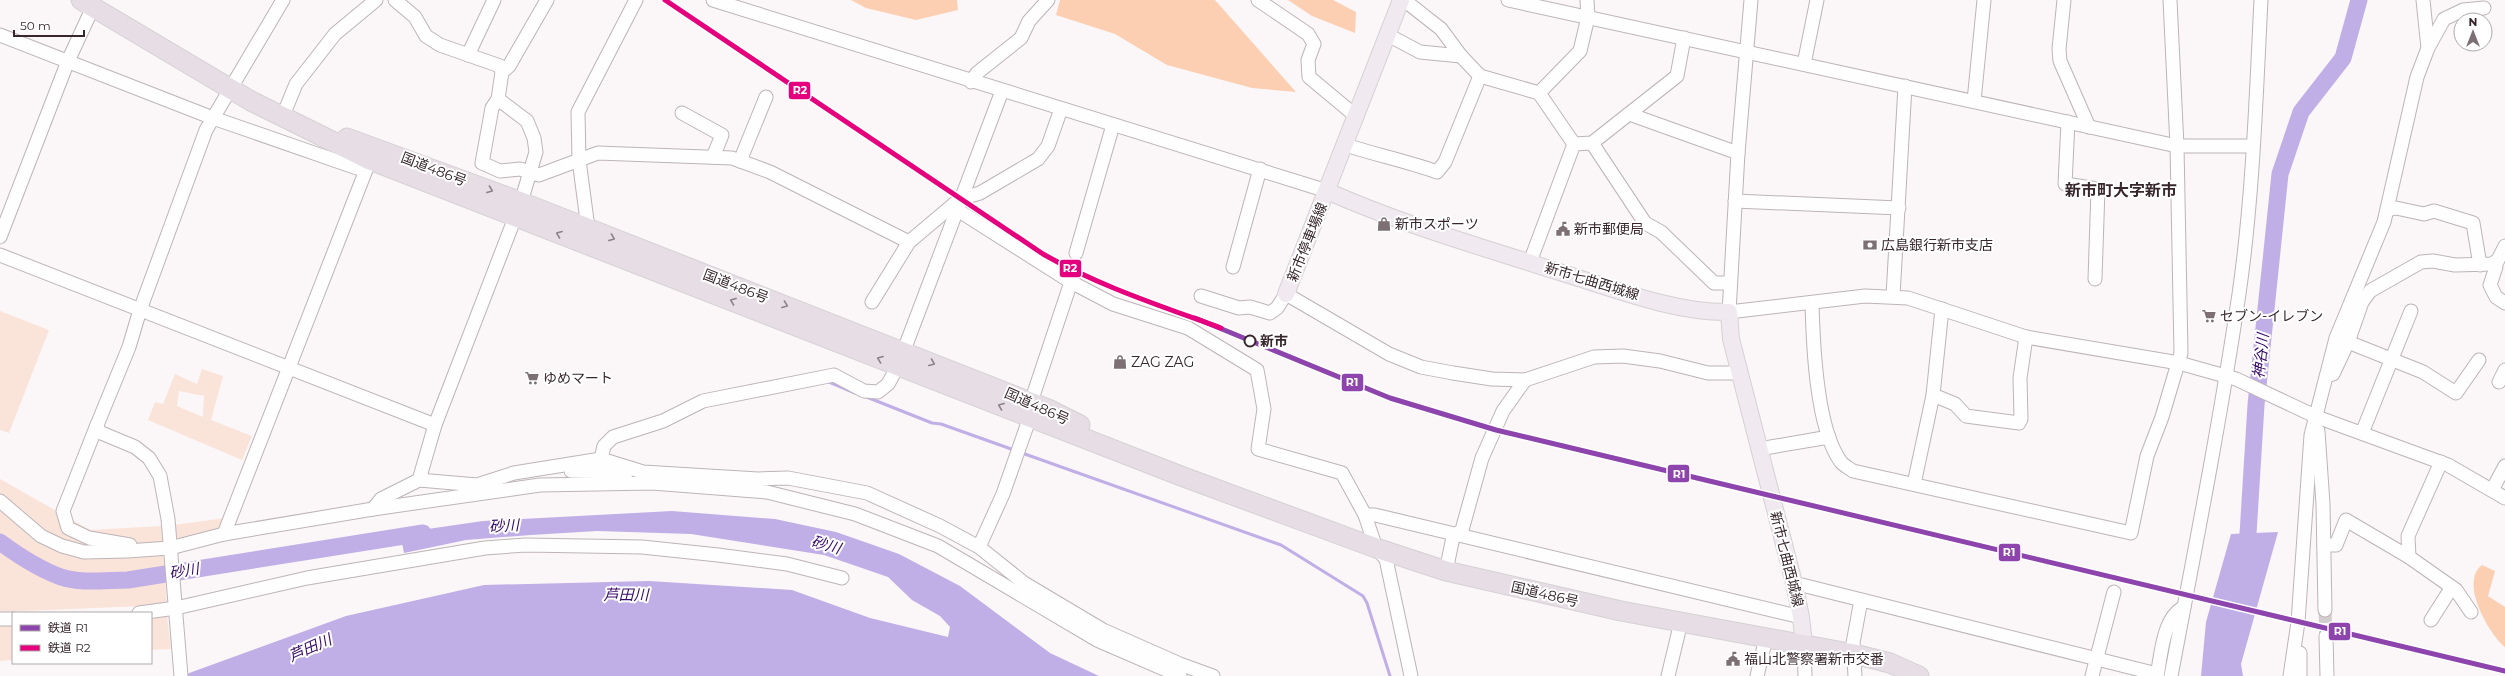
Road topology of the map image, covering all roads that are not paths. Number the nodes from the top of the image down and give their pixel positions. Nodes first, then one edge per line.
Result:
1 (283, 0) edge
2 (376, 0) edge
3 (395, 0) edge
4 (494, 0) edge
5 (547, 0) edge
6 (636, 0) edge
7 (713, 0) edge
8 (1048, 0) edge
9 (1258, 0) edge
10 (1402, 0) edge
11 (1508, 0) edge
12 (1587, 0) edge
13 (1751, 0) edge
14 (1817, 0) edge
15 (1984, 0) edge
16 (2064, 0) edge
17 (2170, 0) edge
18 (2261, 0) edge
19 (2423, 0) edge
20 (1527, 2) edge
21 (87, 3) edge
22 (2484, 8) dead end
23 (1588, 17) junction
24 (0, 35) edge
25 (1388, 35) junction
26 (1684, 38) junction
27 (2428, 48) junction
28 (1745, 51) junction
29 (468, 55) junction
30 (1461, 56) junction
31 (68, 61) junction
32 (1804, 64) junction
33 (502, 72) junction
34 (1480, 76) junction
35 (971, 82) junction
36 (1905, 86) junction
37 (229, 88) junction
38 (1002, 91) junction
39 (1539, 93) junction
40 (766, 97) dead end
41 (498, 99) junction
42 (1974, 101) junction
43 (1061, 109) junction
44 (682, 113) dead end
45 (1628, 114) junction
46 (1357, 117) junction
47 (213, 118) junction
48 (282, 118) junction
49 (2068, 122) junction
50 (1113, 125) junction
51 (2089, 127) junction
52 (1592, 143) junction
53 (1574, 144) junction
54 (1346, 145) junction
55 (2177, 146) junction
56 (2253, 146) junction
57 (372, 153) junction
58 (1738, 153) junction
59 (713, 157) junction
60 (578, 160) junction
61 (740, 161) junction
62 (1260, 169) junction
63 (528, 172) junction
64 (1328, 191) junction
65 (1735, 201) junction
66 (958, 204) junction
67 (1899, 208) junction
68 (518, 210) junction
69 (2387, 210) junction
70 (588, 228) junction
71 (0, 237) edge
72 (909, 242) junction
73 (2505, 246) edge
74 (1076, 253) dead end
75 (0, 255) edge
76 (1530, 262) junction
77 (2494, 263) junction
78 (2480, 265) junction
79 (1233, 267) dead end
80 (2095, 279) dead end
81 (1071, 282) junction
82 (1730, 283) junction
83 (1286, 294) junction
84 (1201, 296) dead end
85 (1893, 296) junction
86 (872, 302) dead end
87 (1812, 303) junction
88 (2505, 303) edge
89 (1942, 309) junction
90 (140, 310) junction
91 (2411, 311) dead end
92 (1729, 312) junction
93 (2026, 337) junction
94 (2348, 342) junction
95 (2390, 358) junction
96 (901, 359) junction
97 (2479, 360) dead end
98 (2178, 363) junction
99 (287, 368) junction
100 (1740, 373) junction
101 (2325, 376) junction
102 (2231, 377) junction
103 (1525, 380) junction
104 (1933, 395) junction
105 (1030, 410) junction
106 (2317, 418) junction
107 (97, 425) junction
108 (435, 425) junction
109 (2362, 433) junction
110 (1829, 436) junction
111 (1760, 449) junction
112 (601, 459) junction
113 (2441, 462) junction
114 (2505, 466) edge
115 (643, 472) junction
116 (514, 474) junction
117 (419, 480) junction
118 (1914, 484) junction
119 (480, 489) junction
120 (2492, 490) junction
121 (2505, 498) edge
122 (0, 501) edge
123 (373, 509) junction
124 (1365, 515) junction
125 (224, 534) junction
126 (1456, 534) junction
127 (2324, 545) junction
128 (979, 547) junction
129 (1376, 548) junction
130 (170, 552) junction
131 (2409, 557) junction
132 (1446, 571) junction
133 (842, 578) dead end
134 (1794, 583) junction
135 (2452, 587) junction
136 (2114, 592) dead end
137 (1860, 600) junction
138 (2184, 607) junction
139 (176, 609) junction
140 (2325, 610) tunnel mouth
141 (148, 612) edge
142 (2471, 612) dead end
143 (1802, 617) junction
144 (0, 619) edge
145 (12, 619) edge
146 (2431, 620) dead end
147 (1681, 622) junction
148 (2326, 636) tunnel mouth
149 (1766, 638) junction
150 (2295, 640) junction
151 (1804, 645) junction
152 (1854, 654) junction
153 (2097, 659) junction
154 (2157, 675) edge
155 (181, 676) edge
156 (1180, 676) edge
157 (1212, 676) edge
158 (1411, 676) edge
159 (1668, 676) edge
160 (1757, 676) edge
161 (1805, 676) edge
162 (1855, 676) edge
163 (1919, 676) edge
164 (2092, 676) edge
165 (2171, 676) edge
166 (2290, 676) edge
167 (2300, 676) edge
168 (2327, 676) edge

1 - 37 street
2 - 48 street
3 - 29 street
4 - 29 street
5 - 33 street
6 - 60 street
7 - 35 street
8 - 35 street
9 - 46 street
10 - 25 main road
10 - 30 street
11 - 20 street
12 - 23 street
13 - 28 street
14 - 32 street
15 - 42 street
16 - 51 street
17 - 55 street
18 - 56 street
19 - 27 street
20 - 23 street
21 - 31 street
21 - 37 highway, 国道486号
22 - 27 street
23 - 26 street
23 - 39 street
24 - 31 street
25 - 30 street
25 - 46 main road
26 - 28 street
26 - 45 street
27 - 69 street
28 - 32 street
28 - 58 street
29 - 33 street
30 - 34 street
31 - 47 street
31 - 71 street
32 - 36 street
33 - 41 street
34 - 39 street
34 - 54 street
35 - 38 street
36 - 42 street
36 - 67 street
37 - 47 street
37 - 48 highway, 国道486号
38 - 43 street
38 - 66 street
39 - 53 street
40 - 61 street
41 - 63 street
41 - 63 street
42 - 49 street
43 - 50 street
43 - 66 street
44 - 59 street
45 - 52 street
45 - 58 street
46 - 54 main road
47 - 57 street
47 - 90 street
48 - 57 highway, 国道486号
49 - 51 street
49 - 80 street
50 - 62 street
50 - 74 street
51 - 55 street
52 - 53 street
52 - 82 street
53 - 76 street
54 - 64 main road
55 - 56 street
55 - 98 street
56 - 102 street
57 - 68 highway, 国道486号
57 - 99 street
58 - 65 street
59 - 60 street
59 - 61 street
60 - 63 street
60 - 70 street
61 - 72 street
62 - 64 street
62 - 79 street
63 - 68 street
64 - 76 main road, 新市七曲西城線
64 - 83 main road, 新市停車場線
65 - 67 street
65 - 82 street
66 - 72 street
66 - 81 street
66 - 96 street
67 - 85 street
68 - 70 highway, 国道486号
96 -> 68 highway, 国道486号
68 - 108 street
69 - 78 street
69 - 101 street
70 -> 96 highway, 国道486号
72 - 86 street
73 - 77 street
75 - 90 street
76 - 92 main road, 新市七曲西城線
77 - 78 street
77 - 88 street
78 - 94 street
81 - 105 street
81 - 124 street
82 - 92 street
83 - 84 street
83 - 103 street
85 - 87 street
85 - 89 street
87 - 92 street
87 - 110 street
89 - 93 street
89 - 104 street
90 - 99 street
90 - 107 street
91 - 95 street
92 - 100 main road, 新市七曲西城線
93 - 98 street
93 - 104 street
94 - 95 street
94 - 101 street
95 - 97 street
95 - 109 street
96 - 105 highway, 国道486号
96 - 112 street
98 - 102 street
98 - 118 street
99 - 108 street
99 - 125 street
100 - 103 street
100 - 111 main road, 新市七曲西城線
101 - 106 street
102 - 106 street
102 - 138 street
103 - 126 street
104 - 118 street
105 - 128 street
105 - 129 highway, 国道486号
106 - 109 street
106 - 127 street
106 - 150 street
107 - 130 street
107 - 130 street
108 - 117 street
109 - 113 street
110 - 111 street
110 - 118 street
111 - 134 main road, 新市七曲西城線
112 - 115 street
112 - 116 street
113 - 120 street
113 - 131 street
114 - 120 street
115 - 116 street
115 - 128 street
116 - 119 street
117 - 119 street
117 - 123 street
119 - 123 street
119 - 156 street
120 - 121 street
122 - 130 street
123 - 125 street
124 - 126 street
124 - 129 street
125 - 130 street
126 - 132 street
126 - 143 street
127 - 131 street
127 - 140 street
128 - 157 street
129 - 132 highway, 国道486号
129 - 158 street
130 - 139 street
131 - 135 street
132 - 147 highway, 国道486号
133 - 139 street
134 - 137 street
134 - 143 main road, 新市七曲西城線
135 - 142 street
135 - 146 street
136 - 153 street
137 - 152 street
137 - 153 street
138 - 154 street
138 - 165 street
139 - 141 street
139 - 155 street
143 - 151 main road, 新市七曲西城線
144 - 145 street
147 - 149 highway, 国道486号
147 - 159 street
148 - 168 street
149 - 151 highway, 国道486号
149 - 160 street
150 - 166 street
150 - 167 street
151 - 152 highway, 国道486号
151 - 161 street
152 - 162 street
152 - 163 highway, 国道486号
153 - 154 street
153 - 164 street

